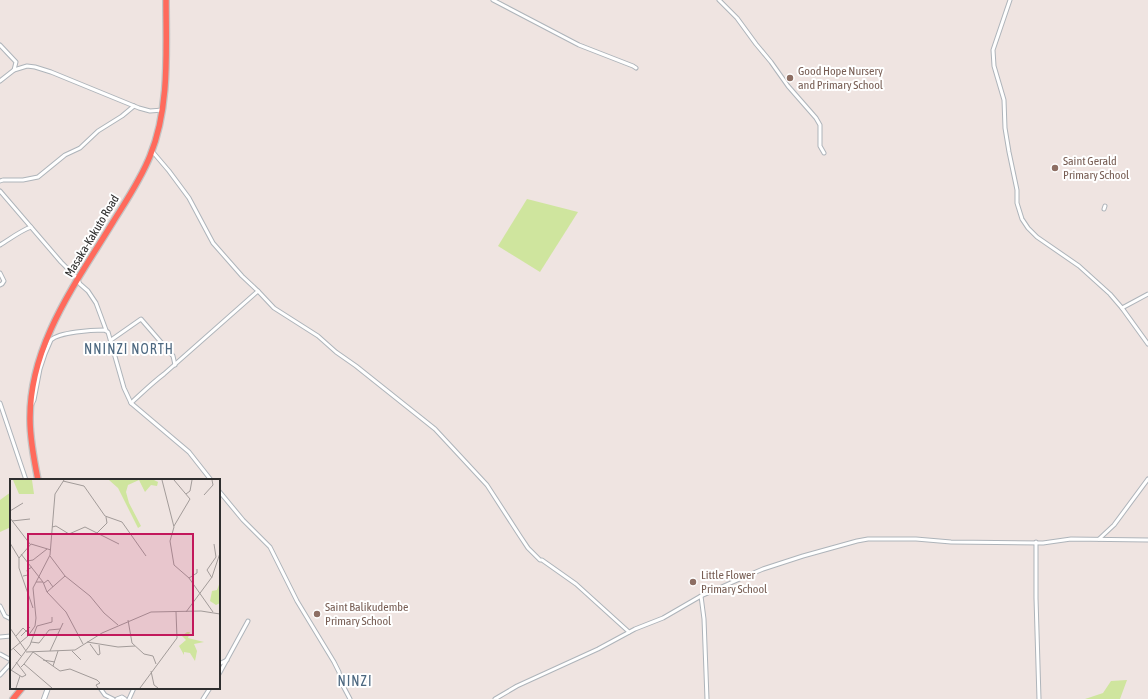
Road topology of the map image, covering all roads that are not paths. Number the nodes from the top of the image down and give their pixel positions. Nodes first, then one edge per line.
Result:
1 (166, 0) edge
2 (493, 0) edge
3 (719, 0) edge
4 (1010, 0) edge
5 (0, 45) edge
6 (636, 68) dead end
7 (14, 70) junction
8 (0, 81) edge
9 (134, 106) junction
10 (162, 110) junction
11 (152, 151) junction
12 (824, 153) dead end
13 (0, 182) edge
14 (0, 191) edge
15 (31, 227) junction
16 (0, 246) edge
17 (0, 273) edge
18 (78, 280) junction
19 (0, 285) edge
20 (258, 291) junction
21 (1148, 294) edge
22 (1122, 308) junction
23 (106, 330) junction
24 (111, 340) junction
25 (1148, 344) edge
26 (175, 365) junction
27 (0, 403) edge
28 (131, 403) junction
29 (30, 407) junction
30 (26, 479) edge
31 (38, 479) edge
32 (210, 479) edge
33 (1148, 480) edge
34 (220, 492) edge
35 (1099, 539) junction
36 (1148, 540) edge
37 (1036, 542) junction
38 (701, 596) junction
39 (0, 606) edge
40 (10, 618) edge
41 (248, 621) dead end
42 (629, 632) junction
43 (10, 636) edge
44 (0, 637) edge
45 (0, 654) edge
46 (10, 659) edge
47 (227, 660) junction
48 (10, 664) edge
49 (220, 664) edge
50 (220, 672) edge
51 (0, 675) edge
52 (21, 689) edge
53 (48, 689) edge
54 (101, 689) edge
55 (134, 689) edge
56 (209, 689) edge
57 (13, 699) edge
58 (44, 699) edge
59 (113, 699) edge
60 (117, 699) edge
61 (125, 699) edge
62 (129, 699) edge
63 (203, 699) edge
64 (350, 699) edge
65 (495, 699) edge
66 (707, 699) edge
67 (1039, 699) edge

1 - 10 highway, Masaka-Kakuto Road
2 - 6 street
3 - 12 street
4 - 22 street
5 - 7 street
7 - 8 street
7 - 9 street
9 - 10 street
9 - 13 street
10 - 11 highway, Masaka-Kakuto Road
11 - 18 highway, Masaka-Kakuto Road
11 - 20 street
14 - 15 street
15 - 16 street
15 - 18 street
17 - 19 street
18 - 23 street
18 - 29 highway, Masaka-Kakuto Road
20 - 26 street
20 - 42 street
21 - 22 street
22 - 25 street
23 - 24 street
23 - 29 street
24 - 26 street
24 - 28 street
26 - 28 street
27 - 30 street
28 - 32 street
29 - 31 highway, Masaka-Kakuto Road
33 - 35 street
34 - 64 street
35 - 36 street
35 - 37 street
37 - 38 street
37 - 67 street
38 - 42 street
38 - 66 street
39 - 40 street
41 - 47 street
42 - 65 street
43 - 44 street
45 - 46 street
47 - 49 street
47 - 50 street
48 - 51 street
52 - 57 highway
53 - 58 street
54 - 59 street
55 - 62 street
56 - 63 street
60 - 61 street

